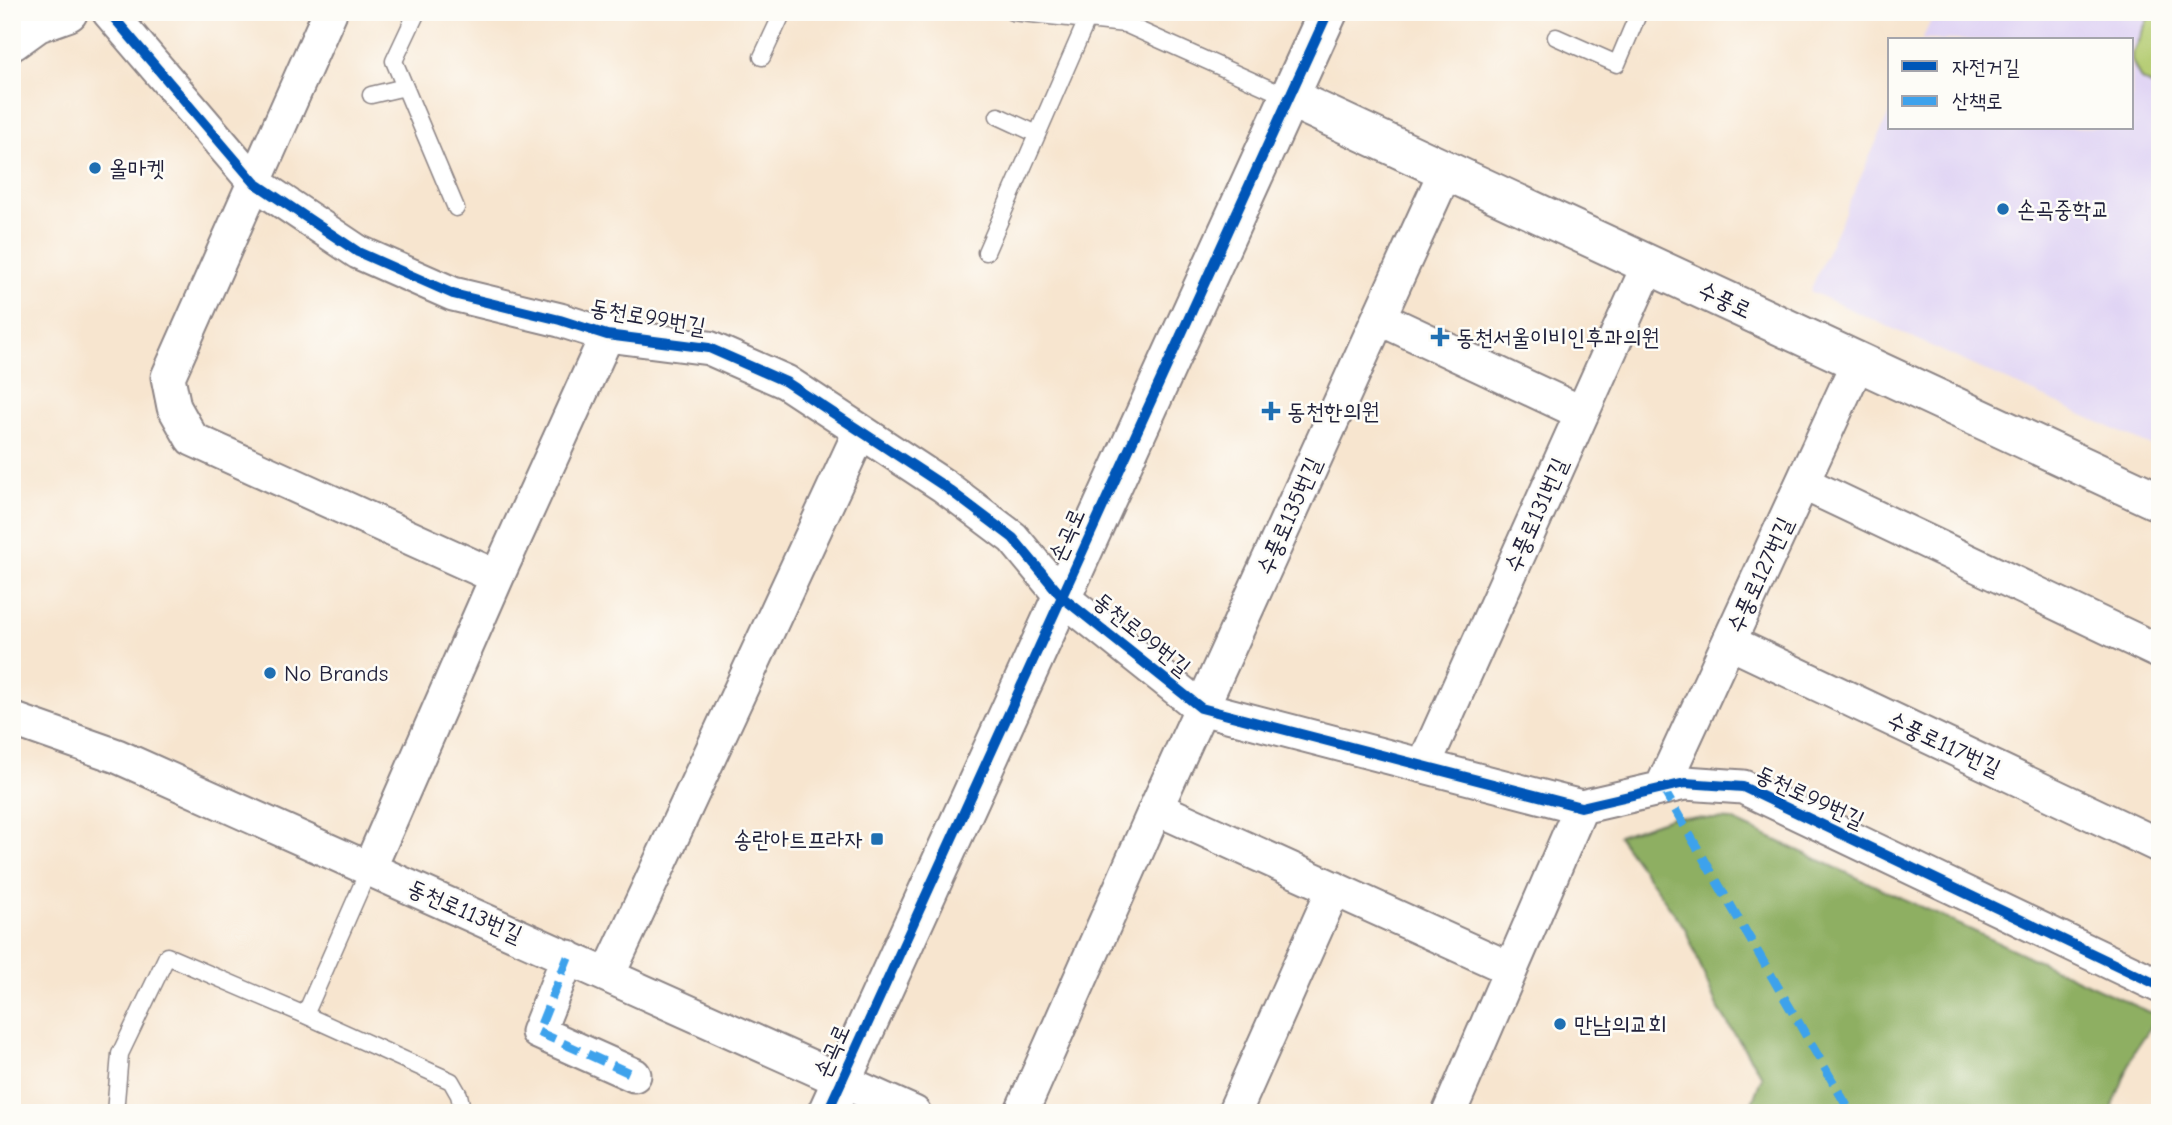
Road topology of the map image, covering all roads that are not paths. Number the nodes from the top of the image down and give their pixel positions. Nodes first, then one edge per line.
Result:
1 (68, 12) edge
2 (109, 12) edge
3 (330, 12) edge
4 (416, 12) edge
5 (783, 12) edge
6 (1012, 12) edge
7 (1328, 12) edge
8 (1639, 12) edge
9 (1088, 16) edge
10 (1556, 37) dead end
11 (12, 41) edge
12 (762, 57) dead end
13 (405, 87) junction
14 (371, 95) dead end
15 (1290, 98) junction
16 (998, 116) dead end
17 (1037, 134) junction
18 (1446, 170) junction
19 (255, 183) junction
20 (456, 208) dead end
21 (986, 252) dead end
22 (1649, 264) junction
23 (1379, 318) junction
24 (607, 335) junction
25 (1858, 362) junction
26 (1582, 413) junction
27 (860, 432) junction
28 (1803, 483) junction
29 (2160, 502) edge
30 (497, 577) junction
31 (1062, 597) junction
32 (1729, 642) junction
33 (2160, 652) edge
34 (1201, 708) junction
35 (12, 719) edge
36 (1424, 765) junction
37 (1662, 788) junction
38 (1581, 807) junction
39 (1156, 808) junction
40 (2160, 846) edge
41 (369, 869) junction
42 (1334, 888) junction
43 (568, 957) junction
44 (1511, 969) junction
45 (608, 975) junction
46 (2160, 986) edge
47 (305, 1015) junction
48 (634, 1075) dead end
49 (835, 1096) edge
50 (115, 1113) edge
51 (463, 1113) edge
52 (914, 1113) edge
53 (1021, 1113) edge
54 (1234, 1113) edge
55 (1449, 1113) edge

1 - 11 street
2 - 19 street, 동천로99번길
3 - 19 street
4 - 13 lane
5 - 12 lane
6 - 9 lane
7 - 15 street, 손곡로
8 - 10 lane
9 - 15 lane
9 - 17 lane
13 - 14 lane
13 - 20 lane
15 - 18 street, 수풍로
15 - 31 street, 손곡로
16 - 17 lane
17 - 21 lane
18 - 22 street, 수풍로
18 - 23 street, 수풍로135번길
19 - 24 street, 동천로99번길
19 - 30 street
22 - 25 street, 수풍로
22 - 26 street, 수풍로131번길
23 - 26 street
23 - 34 street, 수풍로135번길
24 - 27 street, 동천로99번길
24 - 30 street
25 - 28 street, 수풍로127번길
25 - 29 street, 수풍로
26 - 36 street, 수풍로131번길
27 - 31 street, 동천로99번길
27 - 45 street
28 - 32 street, 수풍로127번길
28 - 33 street
30 - 41 street
31 - 34 street, 동천로99번길
31 - 49 street, 손곡로
32 - 37 street, 수풍로127번길
32 - 40 street, 수풍로117번길
34 - 36 street, 동천로99번길
34 - 39 street, 수풍로135번길
35 - 41 street, 동천로113번길
36 - 38 street, 동천로99번길
37 - 38 street, 동천로99번길
37 - 46 street, 동천로99번길
38 - 44 street
39 - 42 street
39 - 53 street, 수풍로135번길
41 - 43 street, 동천로113번길
41 - 47 lane
42 - 44 street
42 - 54 street
43 - 45 street, 동천로113번길
43 - 48 street
44 - 55 street
45 - 49 street, 동천로113번길
47 - 50 lane
47 - 51 lane
49 - 52 street, 동천로113번길

